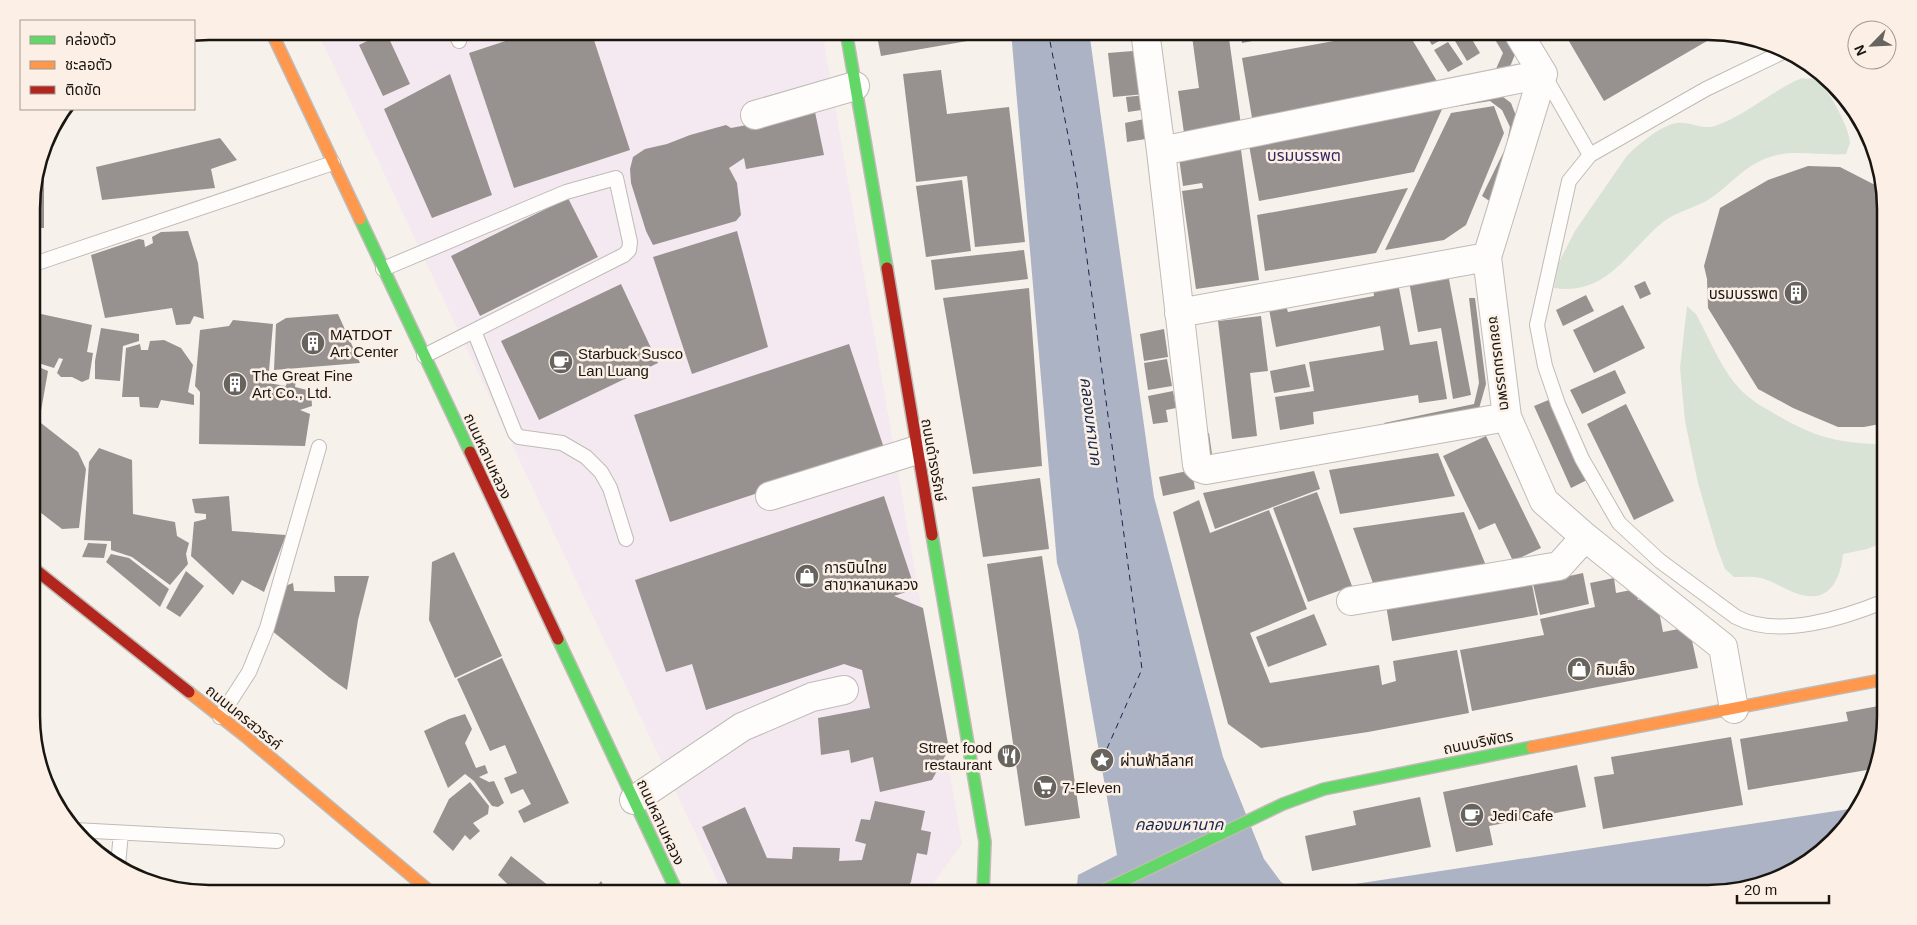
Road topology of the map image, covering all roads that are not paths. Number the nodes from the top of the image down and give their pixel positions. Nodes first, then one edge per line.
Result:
1 (275, 40) edge
2 (847, 40) edge
3 (1146, 40) edge
4 (1522, 40) edge
5 (1777, 55) edge
6 (1543, 74) junction
7 (855, 86) junction
8 (755, 115) dead end
9 (1161, 151) junction
10 (1590, 155) junction
11 (333, 163) junction
12 (1487, 257) junction
13 (40, 262) dead end
14 (383, 269) junction
15 (1179, 313) junction
16 (474, 331) junction
17 (424, 356) junction
18 (1507, 417) junction
19 (320, 447) dead end
20 (917, 450) junction
21 (770, 496) dead end
22 (1585, 537) junction
23 (626, 538) dead end
24 (40, 574) edge
25 (1351, 601) dead end
26 (1877, 604) edge
27 (1877, 681) edge
28 (844, 690) dead end
29 (1734, 709) junction
30 (220, 717) junction
31 (634, 800) junction
32 (85, 831) edge
33 (121, 833) junction
34 (277, 841) dead end
35 (119, 858) edge
36 (422, 885) edge
37 (674, 885) edge
38 (983, 885) edge
39 (1115, 885) edge

1 - 11 street, ถนนหลานหลวง
2 - 7 street, ถนนดำรงรักษ์
3 - 9 street
4 - 6 street
5 - 10 lane
6 - 9 street
6 - 10 lane
6 - 12 street, ซอยบรมบรรพต
7 - 8 street
7 - 20 street, ถนนดำรงรักษ์
9 - 15 street
10 - 26 lane
11 - 13 lane
11 - 14 street, ถนนหลานหลวง
12 - 15 street
12 - 18 street, ซอยบรมบรรพต
14 - 16 lane
14 - 17 street, ถนนหลานหลวง
15 - 18 street
16 - 17 lane
16 - 23 lane
17 - 31 street, ถนนหลานหลวง
18 - 22 street, ซอยบรมบรรพต
19 - 30 lane
20 - 21 street
20 - 38 street, ถนนดำรงรักษ์
22 - 25 street
22 - 29 street, ซอยบรมบรรพต
24 - 30 street, ถนนนครสวรรค์
27 - 29 street, ถนนบริพัตร
28 - 31 street
29 - 39 street, ถนนบริพัตร
30 - 36 street, ถนนนครสวรรค์
31 - 37 street, ถนนหลานหลวง
32 - 33 lane
33 - 34 lane
33 - 35 lane

